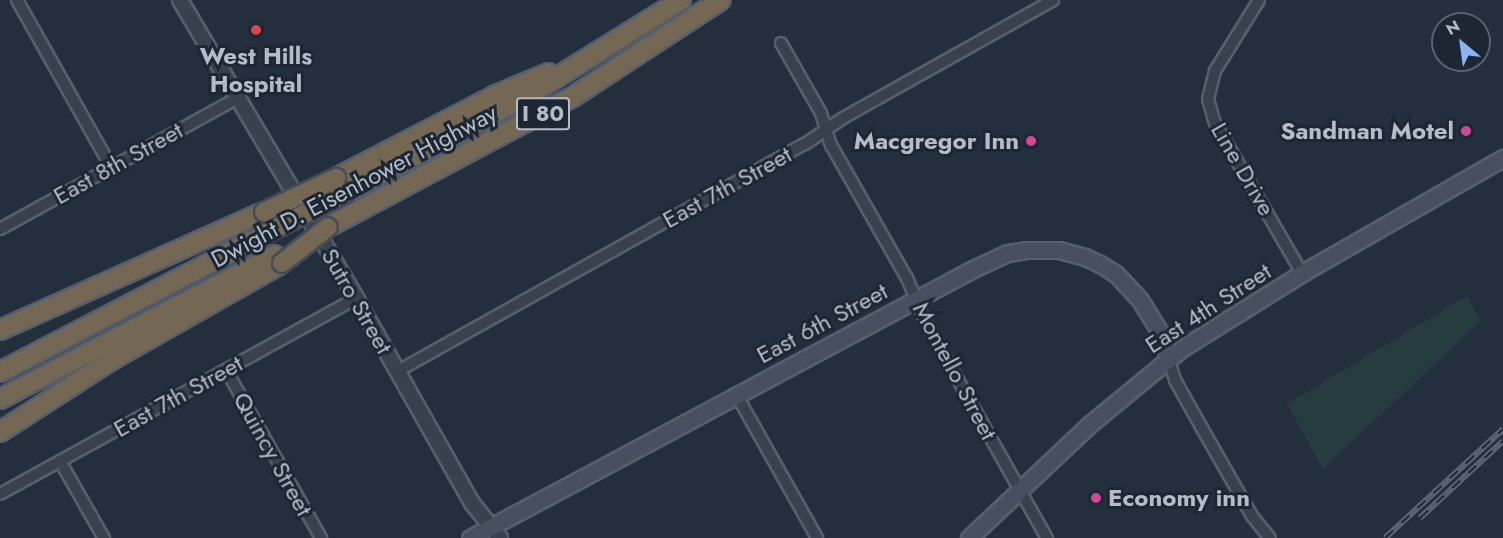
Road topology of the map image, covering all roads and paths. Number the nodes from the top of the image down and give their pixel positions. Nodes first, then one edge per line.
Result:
1 (17, 0) edge
2 (180, 0) edge
3 (681, 0) edge
4 (721, 0) edge
5 (1053, 0) edge
6 (1259, 0) edge
7 (781, 44) dead end
8 (237, 98) junction
9 (826, 129) junction
10 (1503, 158) edge
11 (111, 167) junction
12 (340, 185) junction
13 (0, 230) edge
14 (279, 259) junction
15 (1302, 273) junction
16 (356, 298) junction
17 (916, 299) junction
18 (0, 330) edge
19 (1168, 358) junction
20 (226, 370) junction
21 (398, 371) junction
22 (0, 372) edge
23 (736, 394) junction
24 (0, 399) edge
25 (0, 432) edge
26 (60, 461) junction
27 (1021, 490) junction
28 (0, 494) edge
29 (495, 533) edge
30 (104, 538) edge
31 (321, 538) edge
32 (470, 538) edge
33 (817, 538) edge
34 (969, 538) edge
35 (1047, 538) edge
36 (1270, 538) edge

1 - 11 street
2 - 8 street, Sutro Street
3 - 12 highway, Dwight D. Eisenhower Highway / I 80
4 - 14 highway, Dwight D. Eisenhower Highway / I 80, bridge
5 - 9 street, East 7th Street
6 - 15 street, Line Drive
7 - 9 street, Montello Street
8 - 11 street, East 8th Street
8 - 16 street, Sutro Street
9 - 17 street, Montello Street
9 - 21 street, East 7th Street
10 - 15 main road, East 4th Street
11 - 13 street, East 8th Street
12 - 18 highway, bridge
12 - 22 highway, Dwight D. Eisenhower Highway / I 80, bridge
14 - 24 highway, Dwight D. Eisenhower Highway / I 80
14 - 25 highway
15 - 19 main road, East 4th Street
16 - 20 street, East 7th Street
16 - 21 street, Sutro Street
17 - 19 main road, East 6th Street
17 - 23 main road, East 6th Street
17 - 27 street, Montello Street
19 - 27 main road, East 4th Street
19 - 36 street
20 - 26 street, East 7th Street
20 - 31 street, Quincy Street
21 - 29 street, Sutro Street
23 - 29 main road, East 6th Street
23 - 33 street
26 - 28 street, East 7th Street
26 - 30 street
27 - 34 main road, East 4th Street
27 - 35 street, Montello Street
29 - 32 main road, East 6th Street

